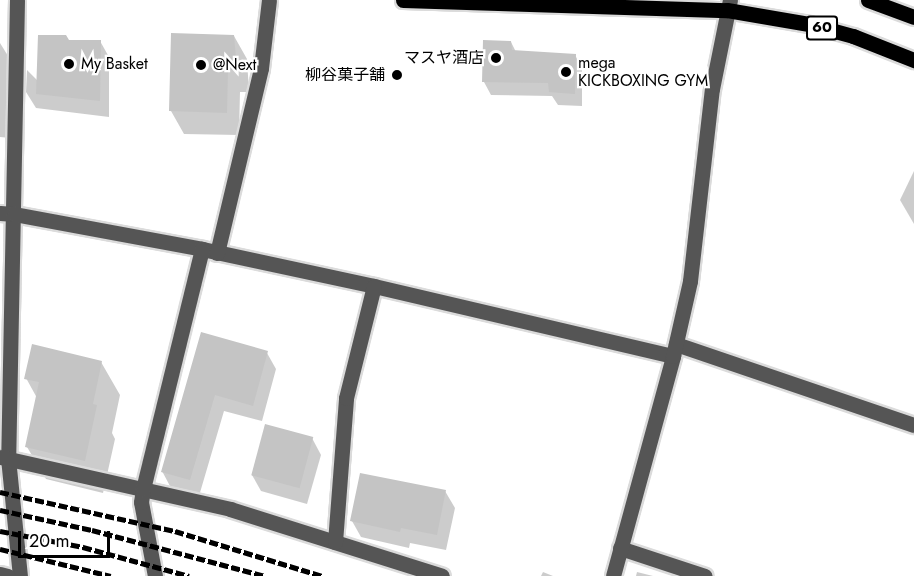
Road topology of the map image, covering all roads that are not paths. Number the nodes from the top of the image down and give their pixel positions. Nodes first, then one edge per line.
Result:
1 (17, 0) edge
2 (269, 0) edge
3 (403, 0) edge
4 (868, 0) edge
5 (728, 5) edge
6 (914, 17) edge
7 (914, 60) edge
8 (7, 213) edge
9 (209, 251) junction
10 (374, 286) junction
11 (674, 350) junction
12 (914, 424) edge
13 (4, 458) edge
14 (143, 489) junction
15 (335, 542) junction
16 (620, 548) junction
17 (0, 574) edge
18 (8, 576) edge
19 (20, 576) edge
20 (155, 576) edge
21 (442, 576) edge
22 (613, 576) edge
23 (705, 576) edge

1 - 8 street
2 - 9 street
3 - 5 main road, 60
4 - 6 main road
5 - 7 main road, 60
5 - 11 street
8 - 9 street
8 - 13 street
9 - 10 street
9 - 14 street
10 - 11 street
10 - 15 street
11 - 12 street
11 - 16 street
13 - 14 street
13 - 19 street
14 - 15 street
14 - 20 street
15 - 21 street
16 - 22 street
16 - 23 street
17 - 18 street

